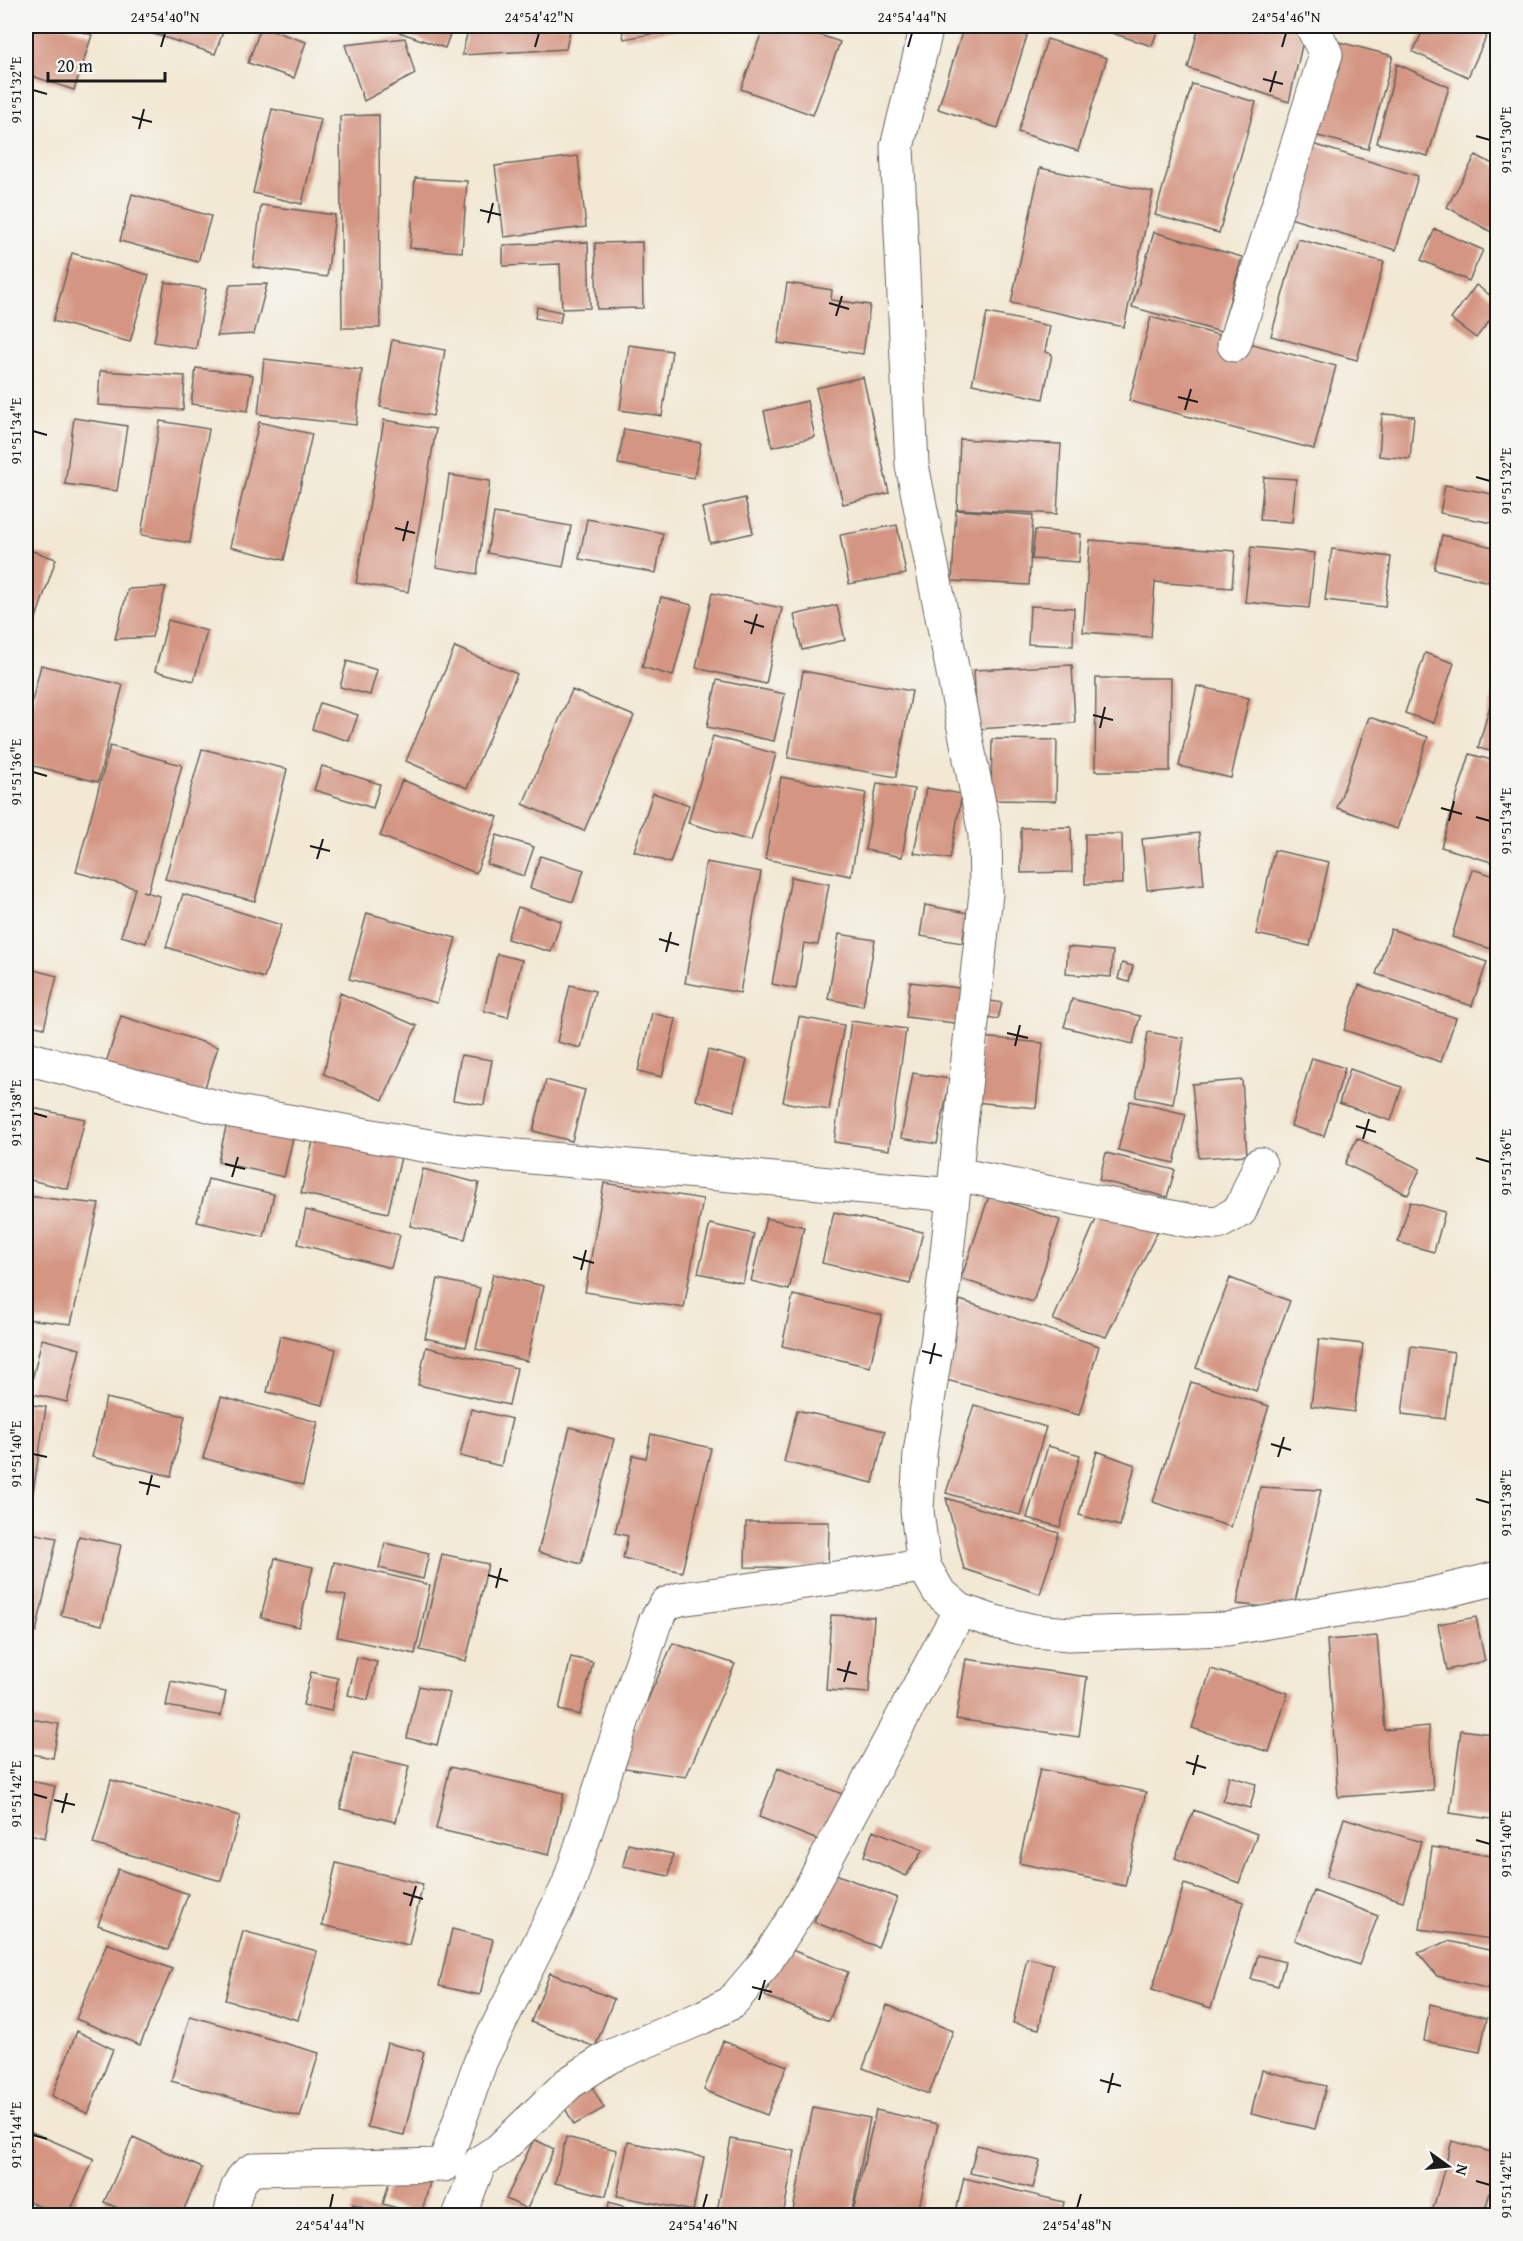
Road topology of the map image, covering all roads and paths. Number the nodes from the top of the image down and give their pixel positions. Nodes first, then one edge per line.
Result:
1 (927, 26) edge
2 (1312, 26) edge
3 (1234, 345) dead end
4 (26, 1058) edge
5 (1260, 1164) dead end
6 (955, 1184) junction
7 (924, 1566) junction
8 (1495, 1586) edge
9 (960, 1610) junction
10 (480, 2162) junction
11 (444, 2165) junction
12 (230, 2216) edge
13 (459, 2216) edge

1 - 6 street
2 - 3 street
4 - 6 street
5 - 6 street
6 - 7 street
7 - 9 street
7 - 11 street
8 - 9 street
9 - 10 street
10 - 11 street
10 - 13 street
11 - 12 street

